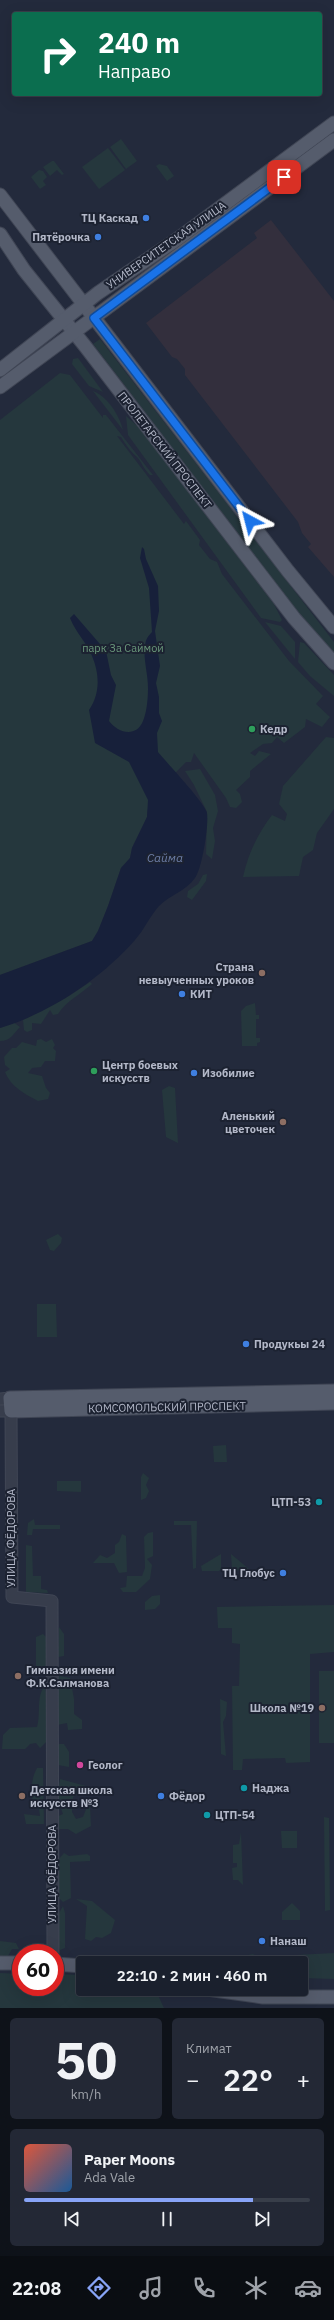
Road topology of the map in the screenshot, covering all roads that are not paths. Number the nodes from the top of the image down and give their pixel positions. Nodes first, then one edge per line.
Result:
1 (334, 123) edge
2 (334, 140) edge
3 (0, 195) edge
4 (0, 234) edge
5 (84, 305) junction
6 (94, 318) junction
7 (64, 320) junction
8 (74, 333) junction
9 (0, 370) edge
10 (0, 387) edge
11 (334, 627) edge
12 (334, 663) edge
13 (334, 1391) edge
14 (290, 1398) junction
15 (334, 1403) edge
16 (5, 1405) edge
17 (53, 1944) edge
18 (0, 1963) edge
19 (12, 1963) edge
20 (64, 1965) edge
21 (76, 1966) edge
22 (257, 1996) edge
23 (334, 1997) edge

1 - 5 main road, УНИВЕРСИТЕТСКАЯ УЛИЦА
2 - 6 main road, УНИВЕРСИТЕТСКАЯ УЛИЦА
3 - 5 main road
4 - 7 main road, ПРОЛЕТАРСКИЙ ПРОСПЕКТ
5 - 6 main road
5 - 7 main road, УНИВЕРСИТЕТСКАЯ УЛИЦА
6 - 8 main road, УНИВЕРСИТЕТСКАЯ УЛИЦА
6 - 11 main road
7 - 8 main road, ПРОЛЕТАРСКИЙ ПРОСПЕКТ
7 - 9 main road, УНИВЕРСИТЕТСКАЯ УЛИЦА
8 - 10 main road, УНИВЕРСИТЕТСКАЯ УЛИЦА
8 - 12 main road, ПРОЛЕТАРСКИЙ ПРОСПЕКТ
13 - 14 main road, КОМСОМОЛЬСКИЙ ПРОСПЕКТ
14 - 15 main road, КОМСОМОЛЬСКИЙ ПРОСПЕКТ
14 - 16 main road, КОМСОМОЛЬСКИЙ ПРОСПЕКТ
16 - 17 street, УЛИЦА ФЁДОРОВА
18 - 19 main road
20 - 21 main road
22 - 23 main road

